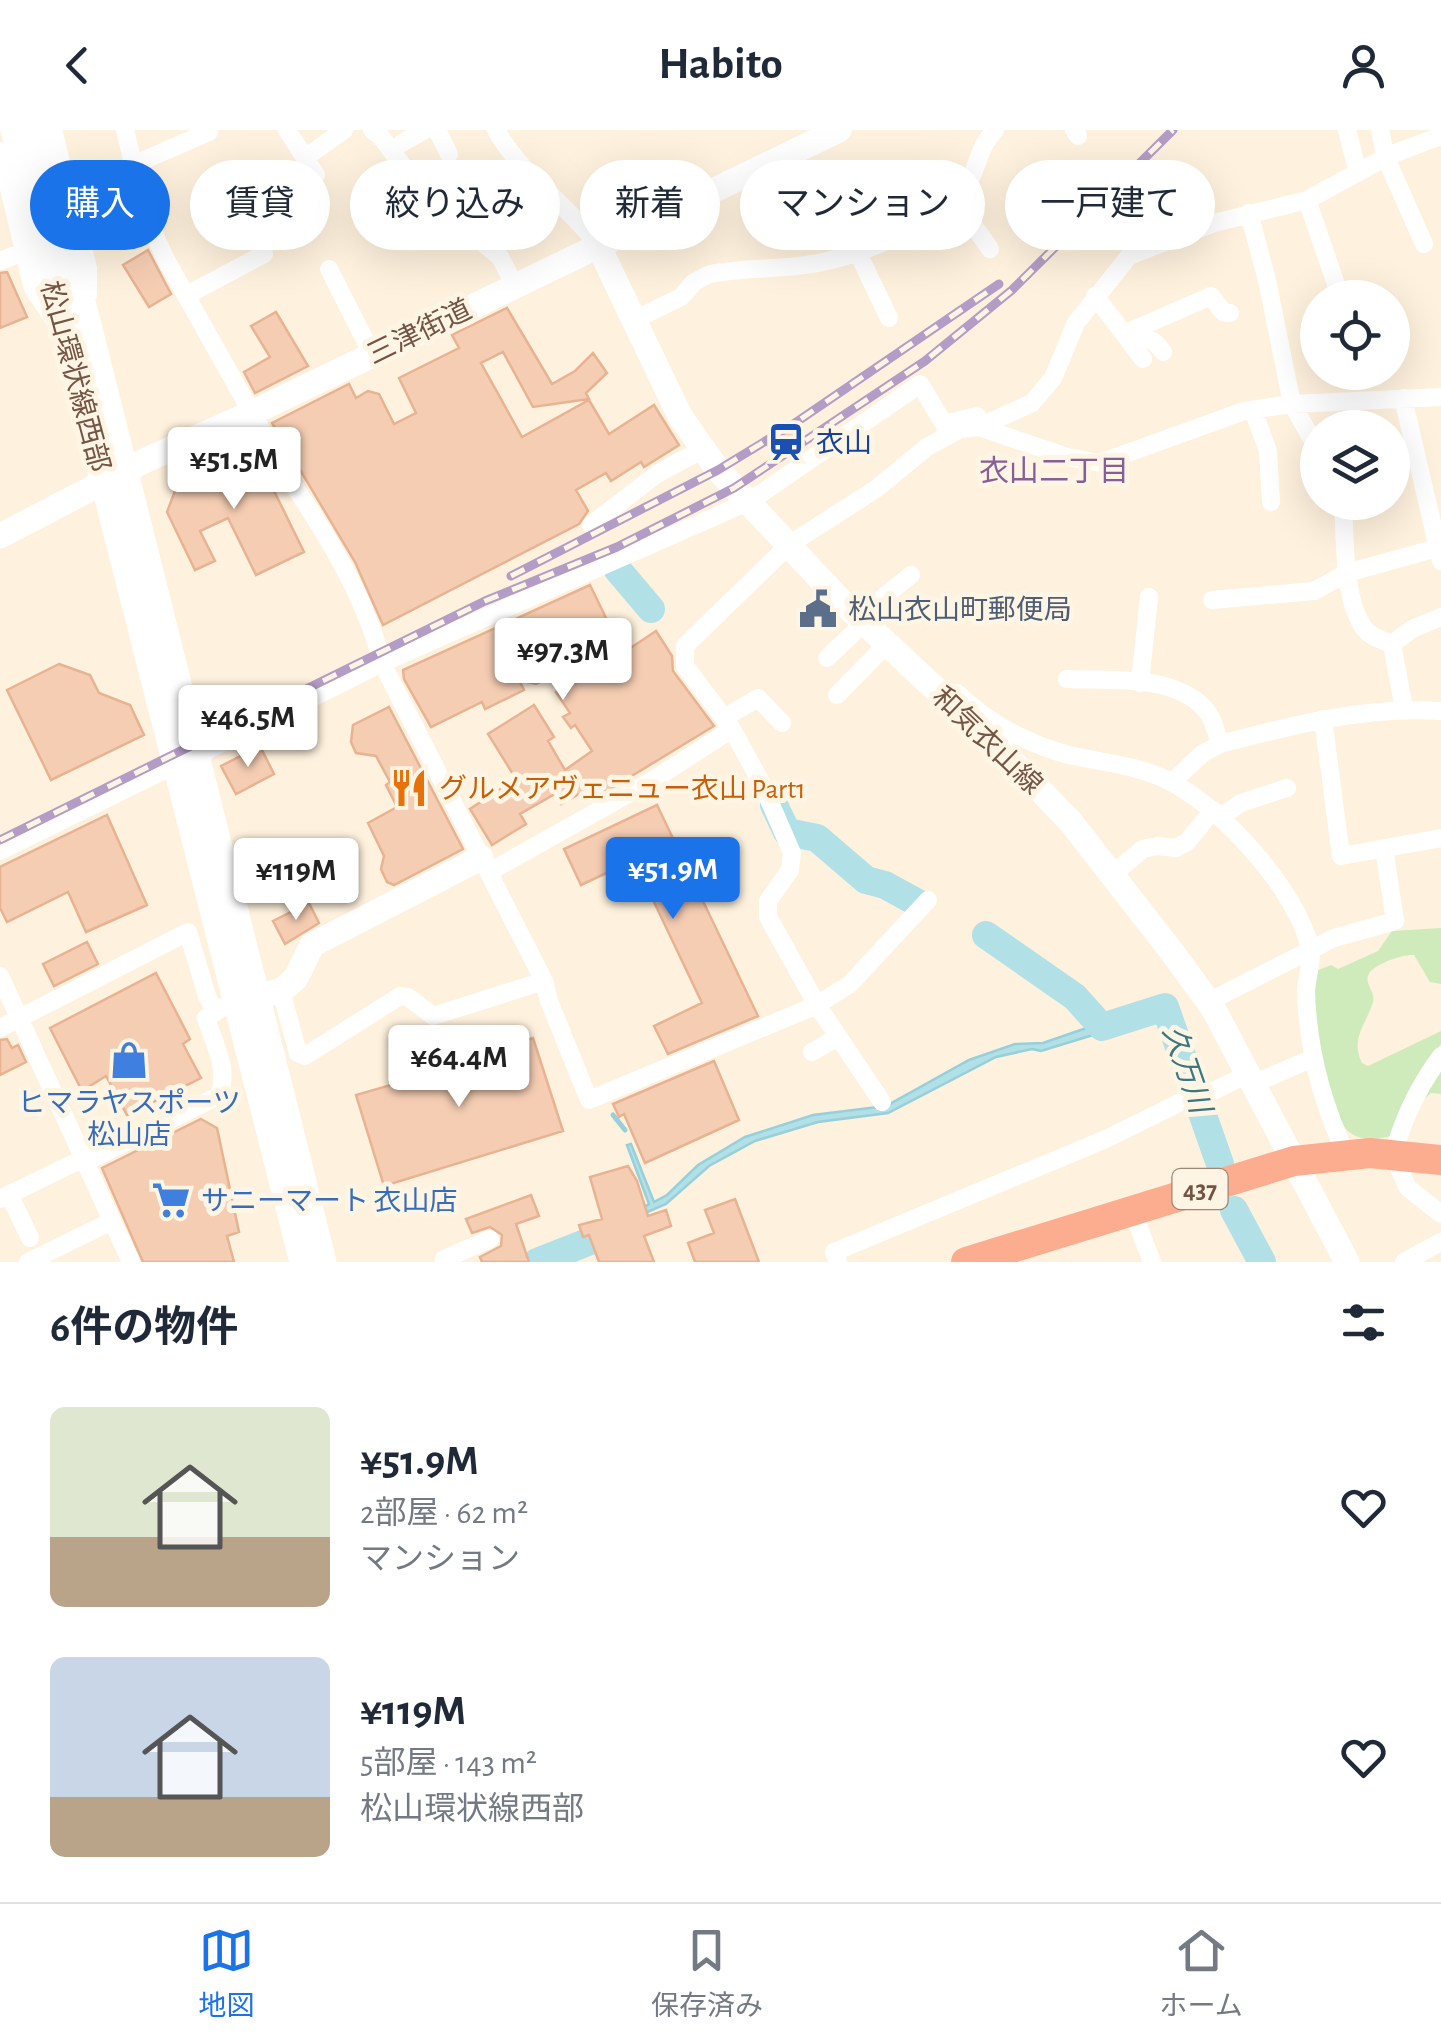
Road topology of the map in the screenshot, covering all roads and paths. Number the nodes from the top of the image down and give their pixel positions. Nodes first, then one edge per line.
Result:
1 (13, 130) edge
2 (36, 130) edge
3 (52, 130) edge
4 (125, 130) edge
5 (287, 130) edge
6 (344, 130) edge
7 (372, 130) edge
8 (425, 130) edge
9 (437, 130) edge
10 (496, 130) edge
11 (839, 130) edge
12 (995, 130) edge
13 (1347, 130) edge
14 (1380, 130) edge
15 (209, 132) edge
16 (1439, 134) edge
17 (402, 142) dead end
18 (0, 151) edge
19 (450, 154) dead end
20 (305, 158) joint
21 (1386, 158) junction
22 (134, 160) edge
23 (144, 160) edge
24 (976, 160) edge
25 (1358, 173) junction
26 (720, 187) edge
27 (1307, 200) junction
28 (1249, 213) junction
29 (8, 214) edge
30 (580, 222) edge
31 (1215, 223) edge
32 (985, 242) edge
33 (1424, 244) dead end
34 (990, 249) dead end
35 (26, 250) junction
36 (160, 250) edge
37 (587, 250) edge
38 (600, 250) edge
39 (861, 250) edge
40 (1143, 250) edge
41 (857, 252) junction
42 (264, 254) dead end
43 (0, 261) edge
44 (329, 269) dead end
45 (1335, 280) edge
46 (514, 284) junction
47 (186, 294) junction
48 (1096, 296) junction
49 (1230, 313) dead end
50 (889, 318) dead end
51 (634, 320) junction
52 (88, 321) junction
53 (62, 330) junction
54 (1126, 336) junction
55 (1163, 352) dead end
56 (372, 354) junction
57 (1143, 359) dead end
58 (1441, 397) edge
59 (1403, 398) junction
60 (1292, 404) junction
61 (1253, 410) junction
62 (254, 412) junction
63 (1300, 418) edge
64 (979, 427) junction
65 (703, 449) junction
66 (115, 476) junction
67 (750, 502) junction
68 (1272, 502) dead end
69 (1342, 520) edge
70 (591, 524) dead end
71 (0, 536) edge
72 (790, 544) junction
73 (1440, 552) edge
74 (1347, 574) junction
75 (911, 575) dead end
76 (1150, 598) dead end
77 (1212, 600) dead end
78 (866, 616) junction
79 (1441, 617) edge
80 (888, 644) junction
81 (1392, 644) junction
82 (827, 658) dead end
83 (382, 663) junction
84 (1067, 679) dead end
85 (1140, 683) junction
86 (836, 695) dead end
87 (1404, 709) junction
88 (1441, 711) edge
89 (1322, 720) junction
90 (782, 723) dead end
91 (728, 724) junction
92 (1220, 744) junction
93 (187, 762) junction
94 (1172, 782) junction
95 (1287, 788) dead end
96 (1217, 814) junction
97 (1441, 838) edge
98 (1384, 848) junction
99 (0, 852) edge
100 (485, 865) junction
101 (1112, 875) junction
102 (928, 900) dead end
103 (1310, 949) junction
104 (0, 976) edge
105 (544, 981) junction
106 (248, 1000) junction
107 (1208, 1002) junction
108 (817, 1005) junction
109 (19, 1018) junction
110 (0, 1028) edge
111 (838, 1038) junction
112 (812, 1052) dead end
113 (1441, 1056) edge
114 (1314, 1058) junction
115 (1250, 1079) junction
116 (882, 1102) dead end
117 (1346, 1154) junction
118 (83, 1161) junction
119 (1397, 1163) junction
120 (1297, 1168) junction
121 (1440, 1171) edge
122 (4, 1196) edge
123 (1441, 1214) edge
124 (1134, 1217) junction
125 (112, 1222) junction
126 (30, 1238) dead end
127 (490, 1239) dead end
128 (1441, 1242) edge
129 (28, 1262) edge
130 (131, 1262) edge
131 (302, 1262) edge
132 (324, 1262) edge
133 (445, 1262) edge
134 (838, 1262) edge
135 (966, 1262) edge
136 (1013, 1262) edge
137 (1152, 1262) edge
138 (1347, 1262) edge
139 (1404, 1262) edge

1 - 53 street, 松山環状線西部
2 - 52 street, 松山環状線西部
3 - 52 street
4 - 22 street
5 - 20 street
6 - 20 street
7 - 46 street
8 - 17 street
9 - 19 street
10 - 30 street
11 - 26 street, 三津街道
12 - 24 street
13 - 25 street
14 - 21 street
15 - 23 street
16 - 21 street
18 - 29 street
21 - 25 street
21 - 33 street
25 - 27 street
27 - 28 street
27 - 45 street
28 - 31 street
28 - 60 street
29 - 35 street
32 - 34 street
35 - 43 street
35 - 53 street
36 - 47 street
37 - 46 street, 三津街道
38 - 51 street, 和気衣山線
39 - 41 street
40 - 48 street
41 - 50 street
41 - 51 street
42 - 47 street
44 - 56 street
46 - 56 street, 三津街道
47 - 62 street
48 - 54 street
48 - 64 street
49 - 54 street
51 - 65 street, 和気衣山線
52 - 66 street, 松山環状線西部
53 - 66 street, 松山環状線西部
54 - 55 street
54 - 57 street
56 - 62 street, 三津街道
58 - 59 street
59 - 60 street
59 - 73 street
60 - 61 street
60 - 63 street
61 - 64 street
61 - 68 street
62 - 66 street, 三津街道
62 - 83 street
64 - 67 street
64 - 72 street
65 - 67 street, 和気衣山線
65 - 70 street
66 - 71 street, 三津街道
66 - 93 street, 松山環状線西部
67 - 72 street, 和気衣山線
67 - 83 street
69 - 74 street
72 - 78 street, 和気衣山線
72 - 91 street
73 - 74 street
74 - 77 street
74 - 81 street
75 - 78 street
76 - 85 street
78 - 80 street, 和気衣山線
78 - 82 street
78 - 94 street
79 - 81 street
80 - 86 street
80 - 101 street, 和気衣山線
81 - 87 street
83 - 93 street
83 - 100 street
84 - 85 street
85 - 92 street
87 - 88 street
87 - 89 street
89 - 92 street
89 - 98 street
90 - 91 street
91 - 100 street
91 - 108 street
92 - 94 street
93 - 99 street
93 - 106 street, 松山環状線西部
94 - 96 street
95 - 96 street
96 - 101 street
96 - 103 street
97 - 98 street
98 - 103 street
100 - 105 street
100 - 106 street
101 - 107 street, 和気衣山線
102 - 108 street
103 - 107 street
103 - 114 street
104 - 109 street
105 - 106 street
105 - 108 street
106 - 109 street
106 - 118 street
106 - 131 street, 松山環状線西部
106 - 132 street, 松山環状線西部
107 - 115 street, 和気衣山線
108 - 111 street
109 - 110 street
109 - 118 street
111 - 112 street
111 - 116 street
113 - 119 street
114 - 115 street
114 - 117 street
115 - 120 street, 和気衣山線
115 - 134 street
117 - 119 highway, 437
117 - 120 highway, 437
118 - 122 street
118 - 125 street
119 - 120 highway, 437
119 - 121 highway, 437
119 - 123 street
120 - 124 highway, 437
120 - 138 street, 和気衣山線
122 - 126 street
124 - 135 highway, 437
124 - 136 highway, 437
124 - 137 street
125 - 129 street
125 - 130 street
127 - 133 street
128 - 139 street

